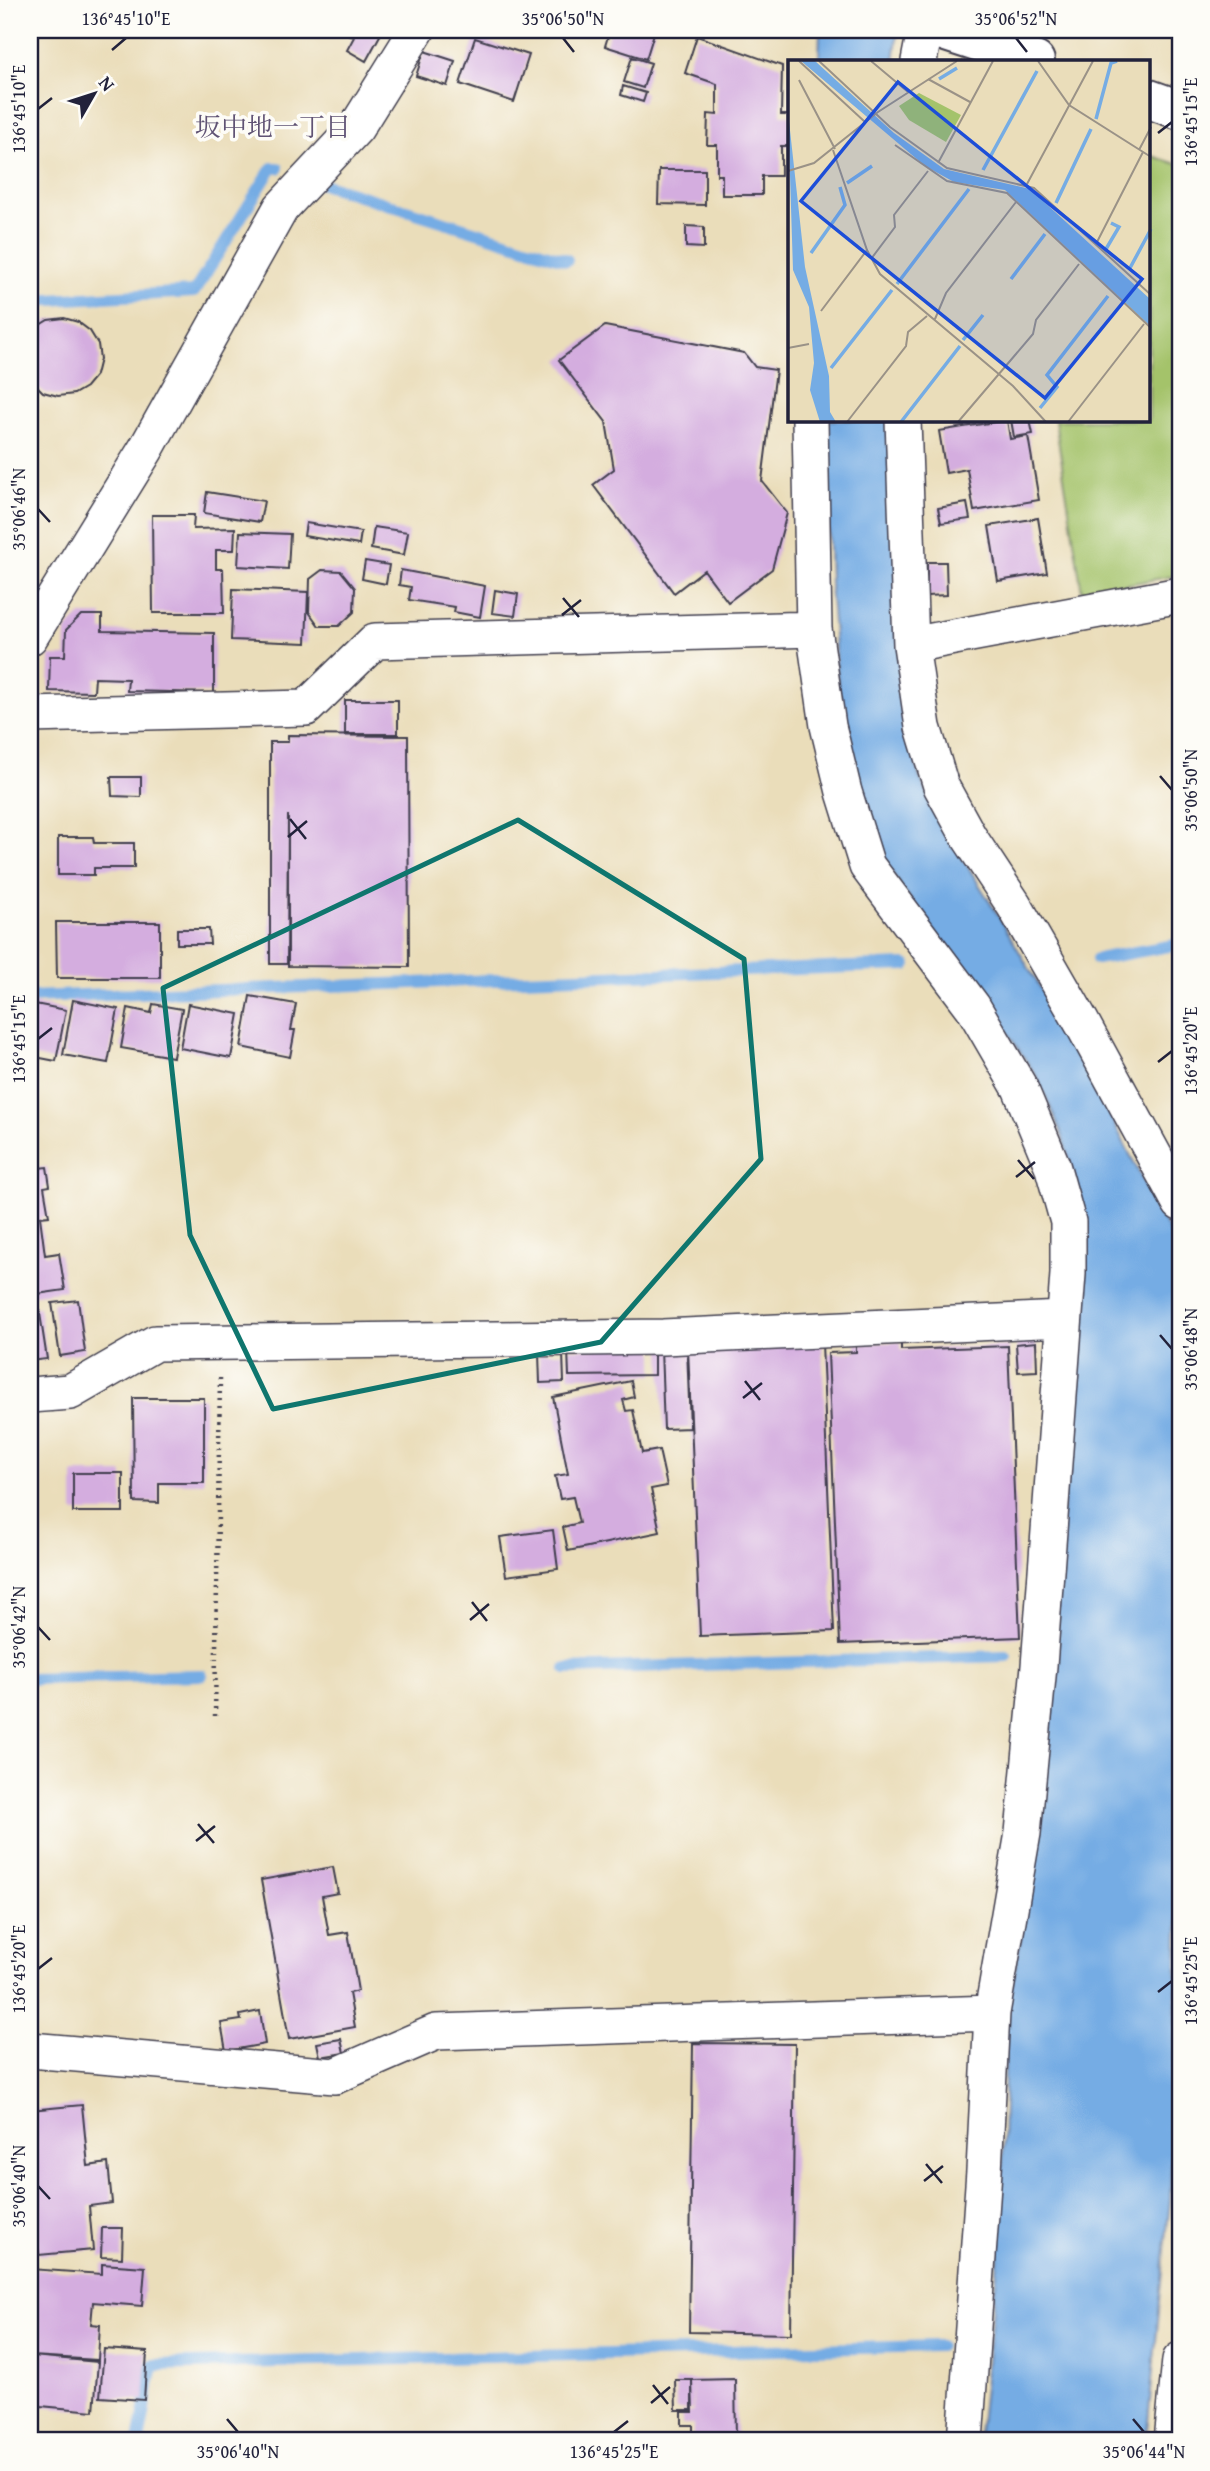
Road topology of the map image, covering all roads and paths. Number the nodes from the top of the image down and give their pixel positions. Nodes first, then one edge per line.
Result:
1 (417, 30) edge
2 (925, 30) edge
3 (940, 30) edge
4 (919, 60) edge
5 (1032, 60) edge
6 (1150, 99) edge
7 (1180, 110) edge
8 (810, 422) edge
9 (903, 422) edge
10 (1180, 595) edge
11 (814, 629) junction
12 (30, 637) edge
13 (911, 645) junction
14 (30, 715) edge
15 (1180, 1203) edge
16 (1063, 1319) junction
17 (221, 1342) junction
18 (30, 1395) edge
19 (215, 1716) dead end
20 (992, 2013) junction
21 (30, 2050) edge
22 (1180, 2360) edge
23 (965, 2441) edge
24 (1171, 2441) edge

1 - 12 street
2 - 4 street
3 - 5 street
6 - 7 street
8 - 11 street
9 - 13 street
10 - 13 street
11 - 14 street
11 - 16 street
13 - 15 street
16 - 17 street
16 - 20 street
17 - 18 street
17 - 19 path
20 - 21 street
20 - 23 street
22 - 24 street

